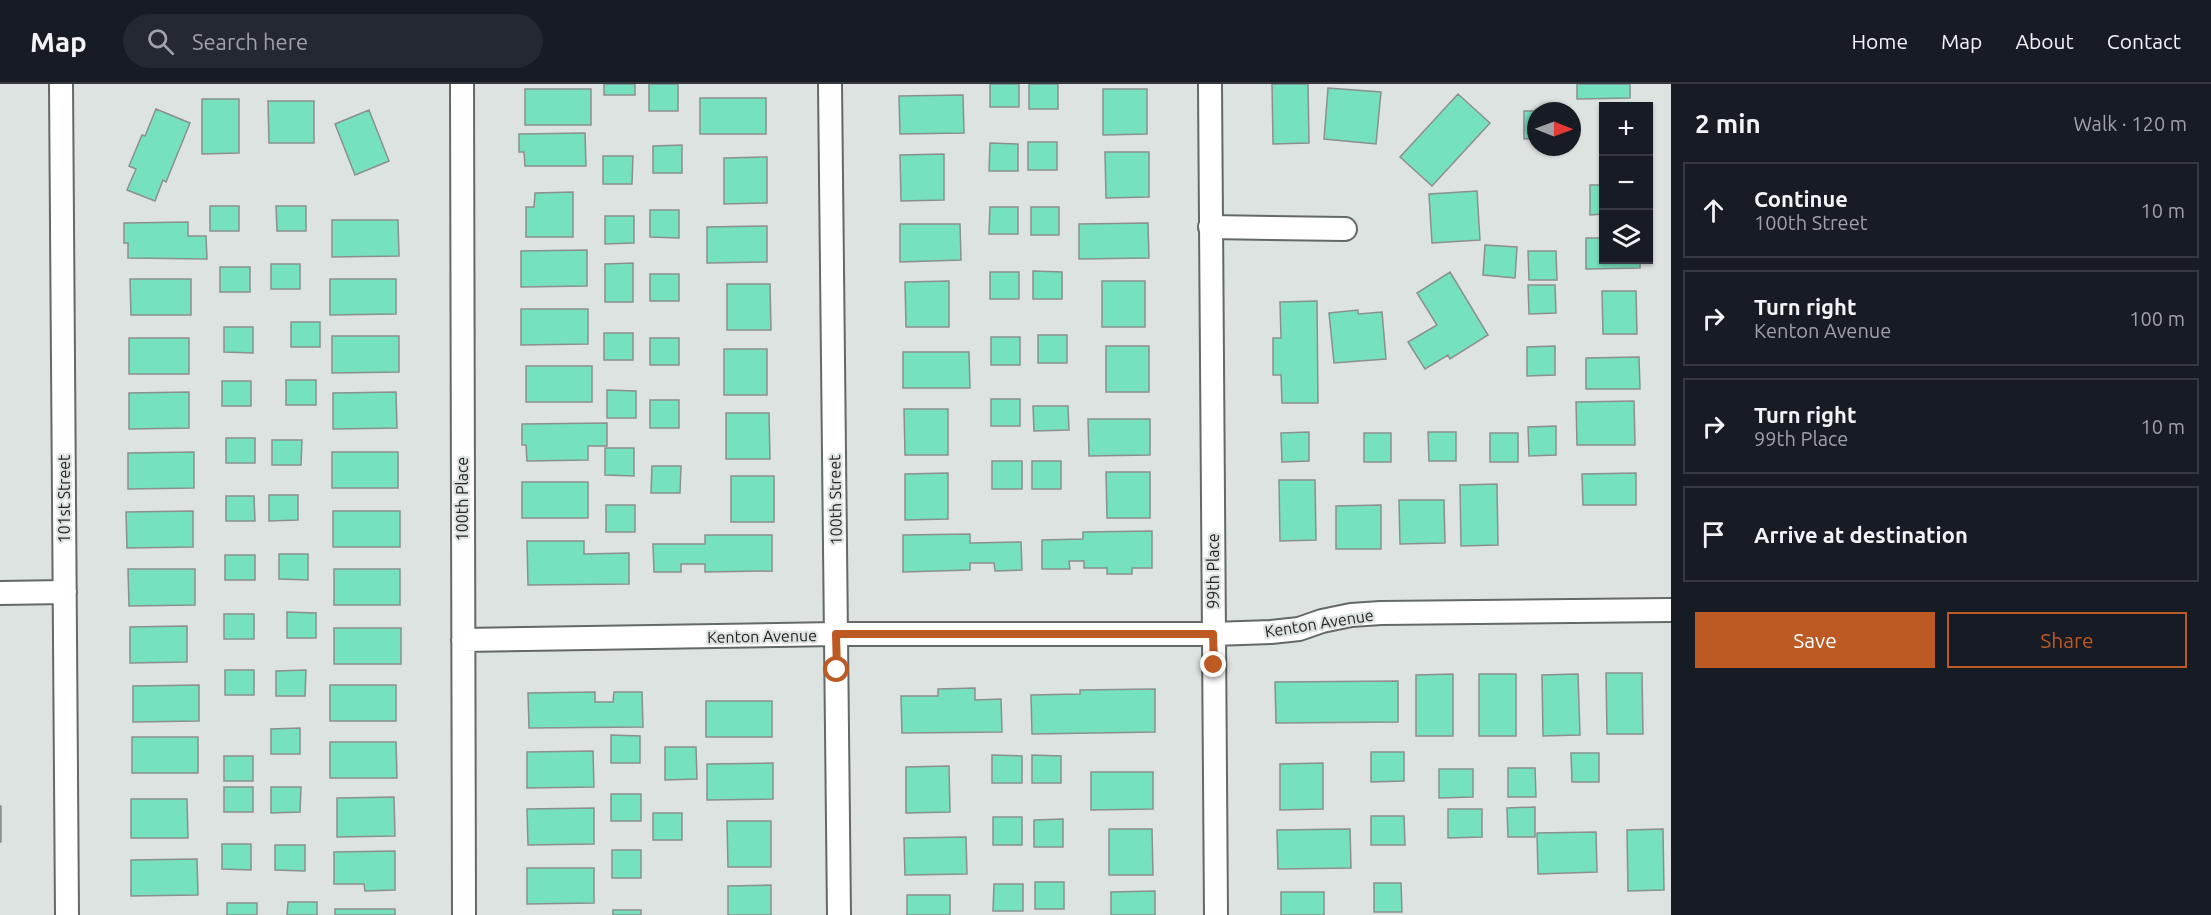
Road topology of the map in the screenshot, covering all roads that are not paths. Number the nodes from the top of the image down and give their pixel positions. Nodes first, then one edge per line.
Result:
1 (61, 84) edge
2 (462, 84) edge
3 (830, 84) edge
4 (1209, 84) edge
5 (1210, 227) junction
6 (1345, 229) dead end
7 (65, 592) junction
8 (0, 593) edge
9 (1671, 610) edge
10 (836, 634) junction
11 (1213, 634) junction
12 (463, 640) junction
13 (67, 915) edge
14 (464, 915) edge
15 (839, 915) edge
16 (1216, 915) edge

1 - 7 street, 101st Street
2 - 12 street, 100th Place
3 - 10 street, 100th Street
4 - 5 street, 99th Place
5 - 6 street
5 - 11 street, 99th Place
7 - 8 street
7 - 13 street, 101st Street
9 - 11 street, Kenton Avenue
10 - 11 street, Kenton Avenue
10 - 12 street, Kenton Avenue
10 - 15 street, 100th Street
11 - 16 street, 99th Place
12 - 14 street, 100th Place

